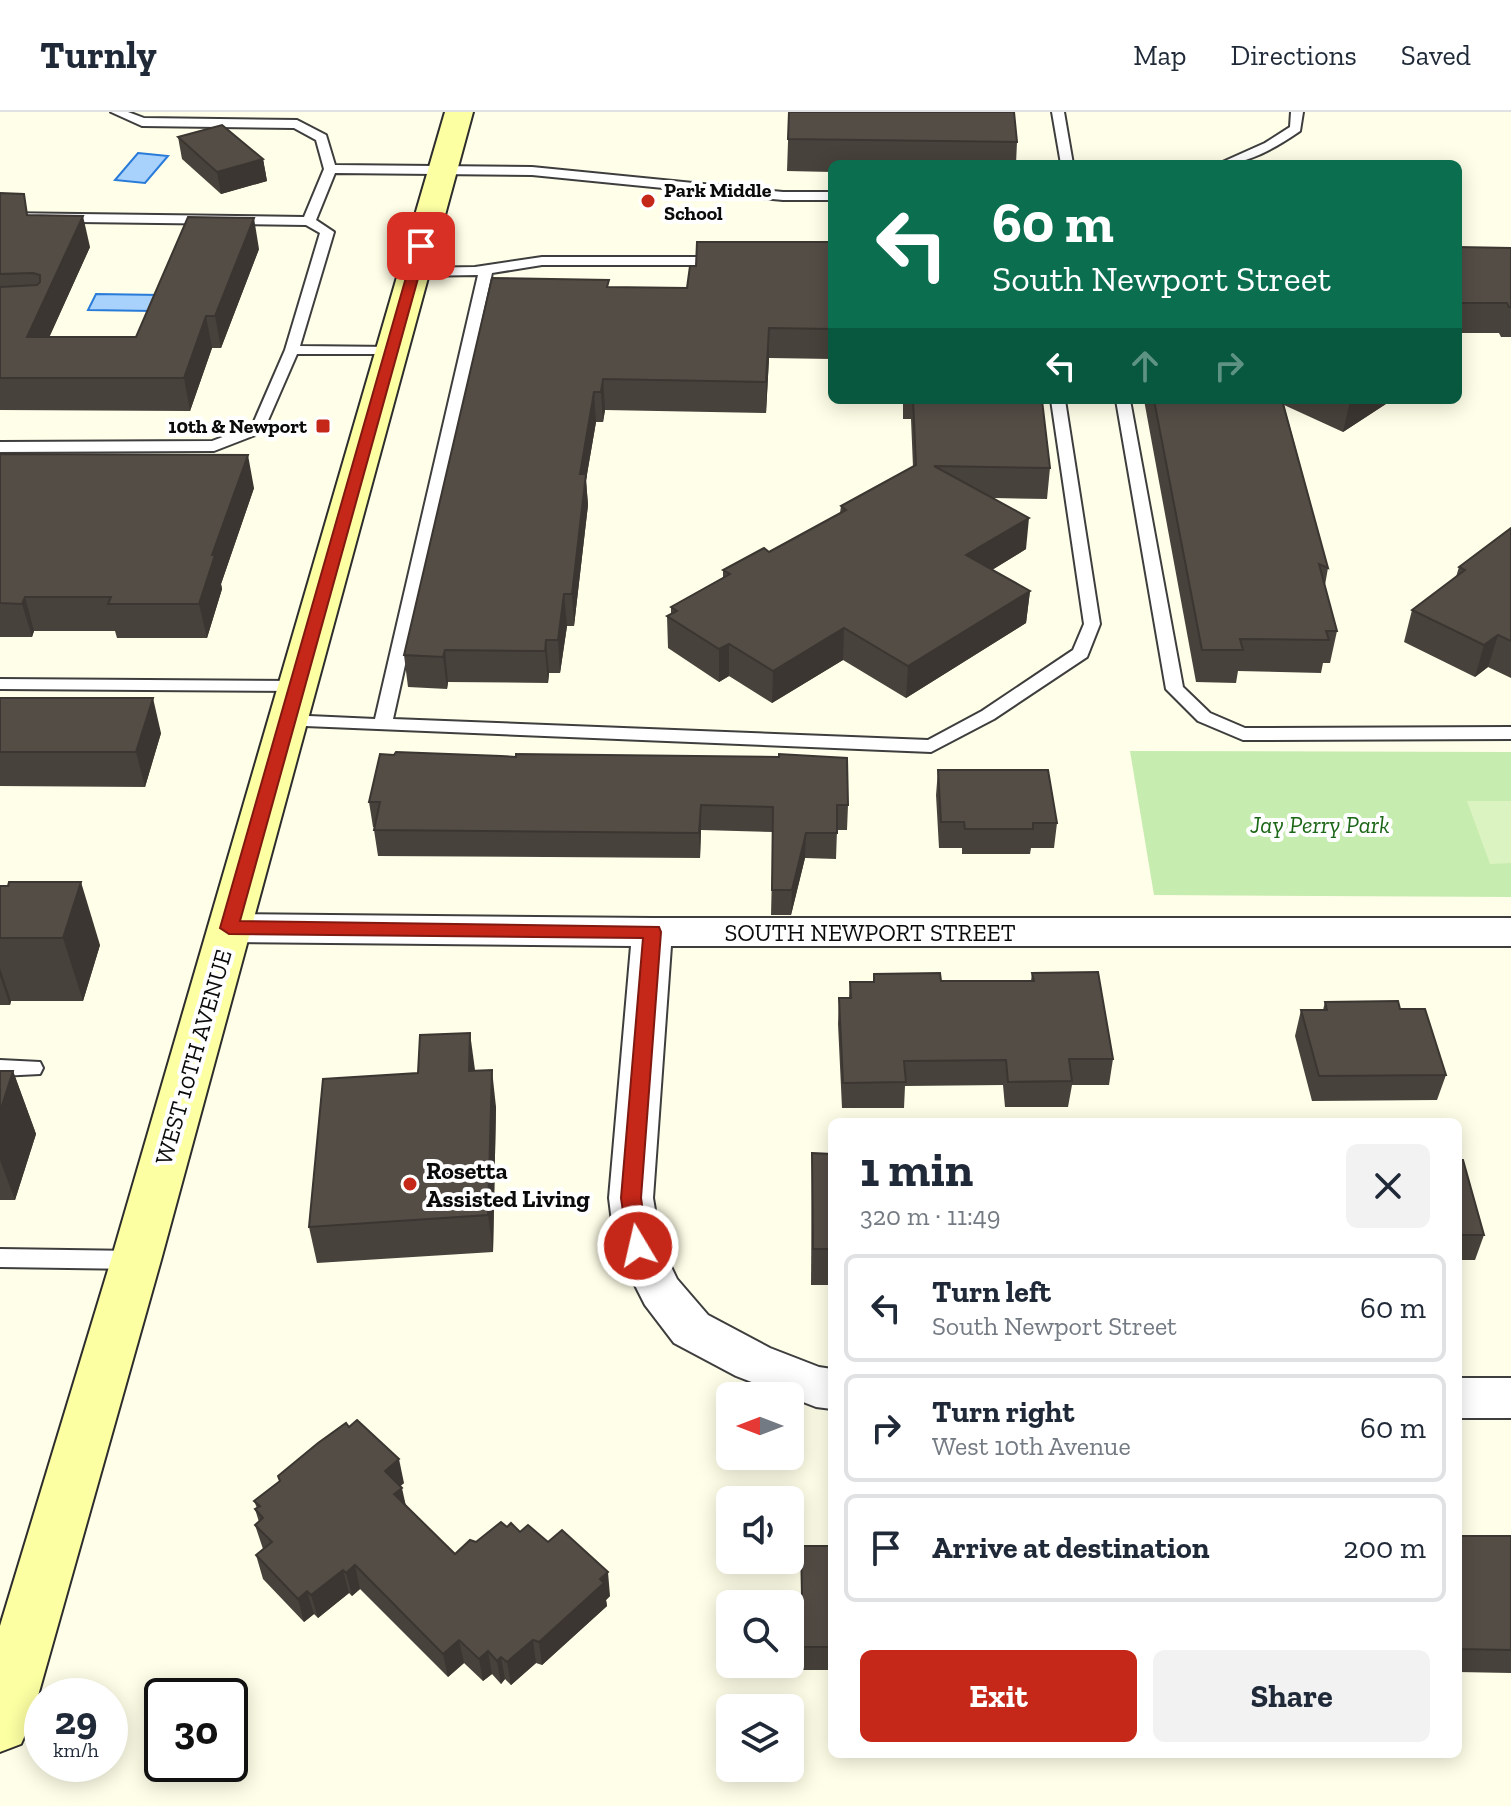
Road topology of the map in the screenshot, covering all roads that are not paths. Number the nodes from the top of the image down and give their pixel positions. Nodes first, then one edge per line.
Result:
1 (117, 112) edge
2 (459, 112) edge
3 (1058, 112) edge
4 (1297, 112) edge
5 (1066, 160) edge
6 (1234, 160) edge
7 (330, 169) junction
8 (443, 169) junction
9 (828, 196) edge
10 (0, 217) edge
11 (309, 221) junction
12 (743, 261) edge
13 (486, 270) junction
14 (414, 272) junction
15 (292, 350) junction
16 (392, 351) junction
17 (1059, 404) edge
18 (1124, 404) edge
19 (0, 447) edge
20 (0, 684) edge
21 (293, 703) junction
22 (383, 724) junction
23 (1511, 733) edge
24 (229, 928) junction
25 (652, 932) junction
26 (1511, 932) edge
27 (0, 1068) edge
28 (33, 1068) dead end
29 (0, 1258) edge
30 (136, 1260) junction
31 (828, 1388) edge
32 (1462, 1398) edge
33 (1511, 1398) edge
34 (0, 1724) edge

1 - 7 lane
2 - 8 main road, WEST 10TH AVENUE
3 - 5 lane
4 - 6 lane
7 - 8 lane
7 - 11 lane
8 - 9 lane
8 - 14 main road, WEST 10TH AVENUE
10 - 11 lane
11 - 15 lane
12 - 13 lane
13 - 14 lane
13 - 22 lane
14 - 16 main road, WEST 10TH AVENUE
15 - 16 lane
15 - 19 lane
16 - 21 main road, WEST 10TH AVENUE
17 - 22 lane
18 - 23 lane
20 - 21 lane
21 - 22 lane
21 - 24 main road, WEST 10TH AVENUE
24 - 25 street, SOUTH NEWPORT STREET
24 - 30 main road, WEST 10TH AVENUE
25 - 26 street, SOUTH NEWPORT STREET
25 - 31 street
27 - 28 lane
29 - 30 lane
30 - 34 main road, WEST 10TH AVENUE
32 - 33 street

